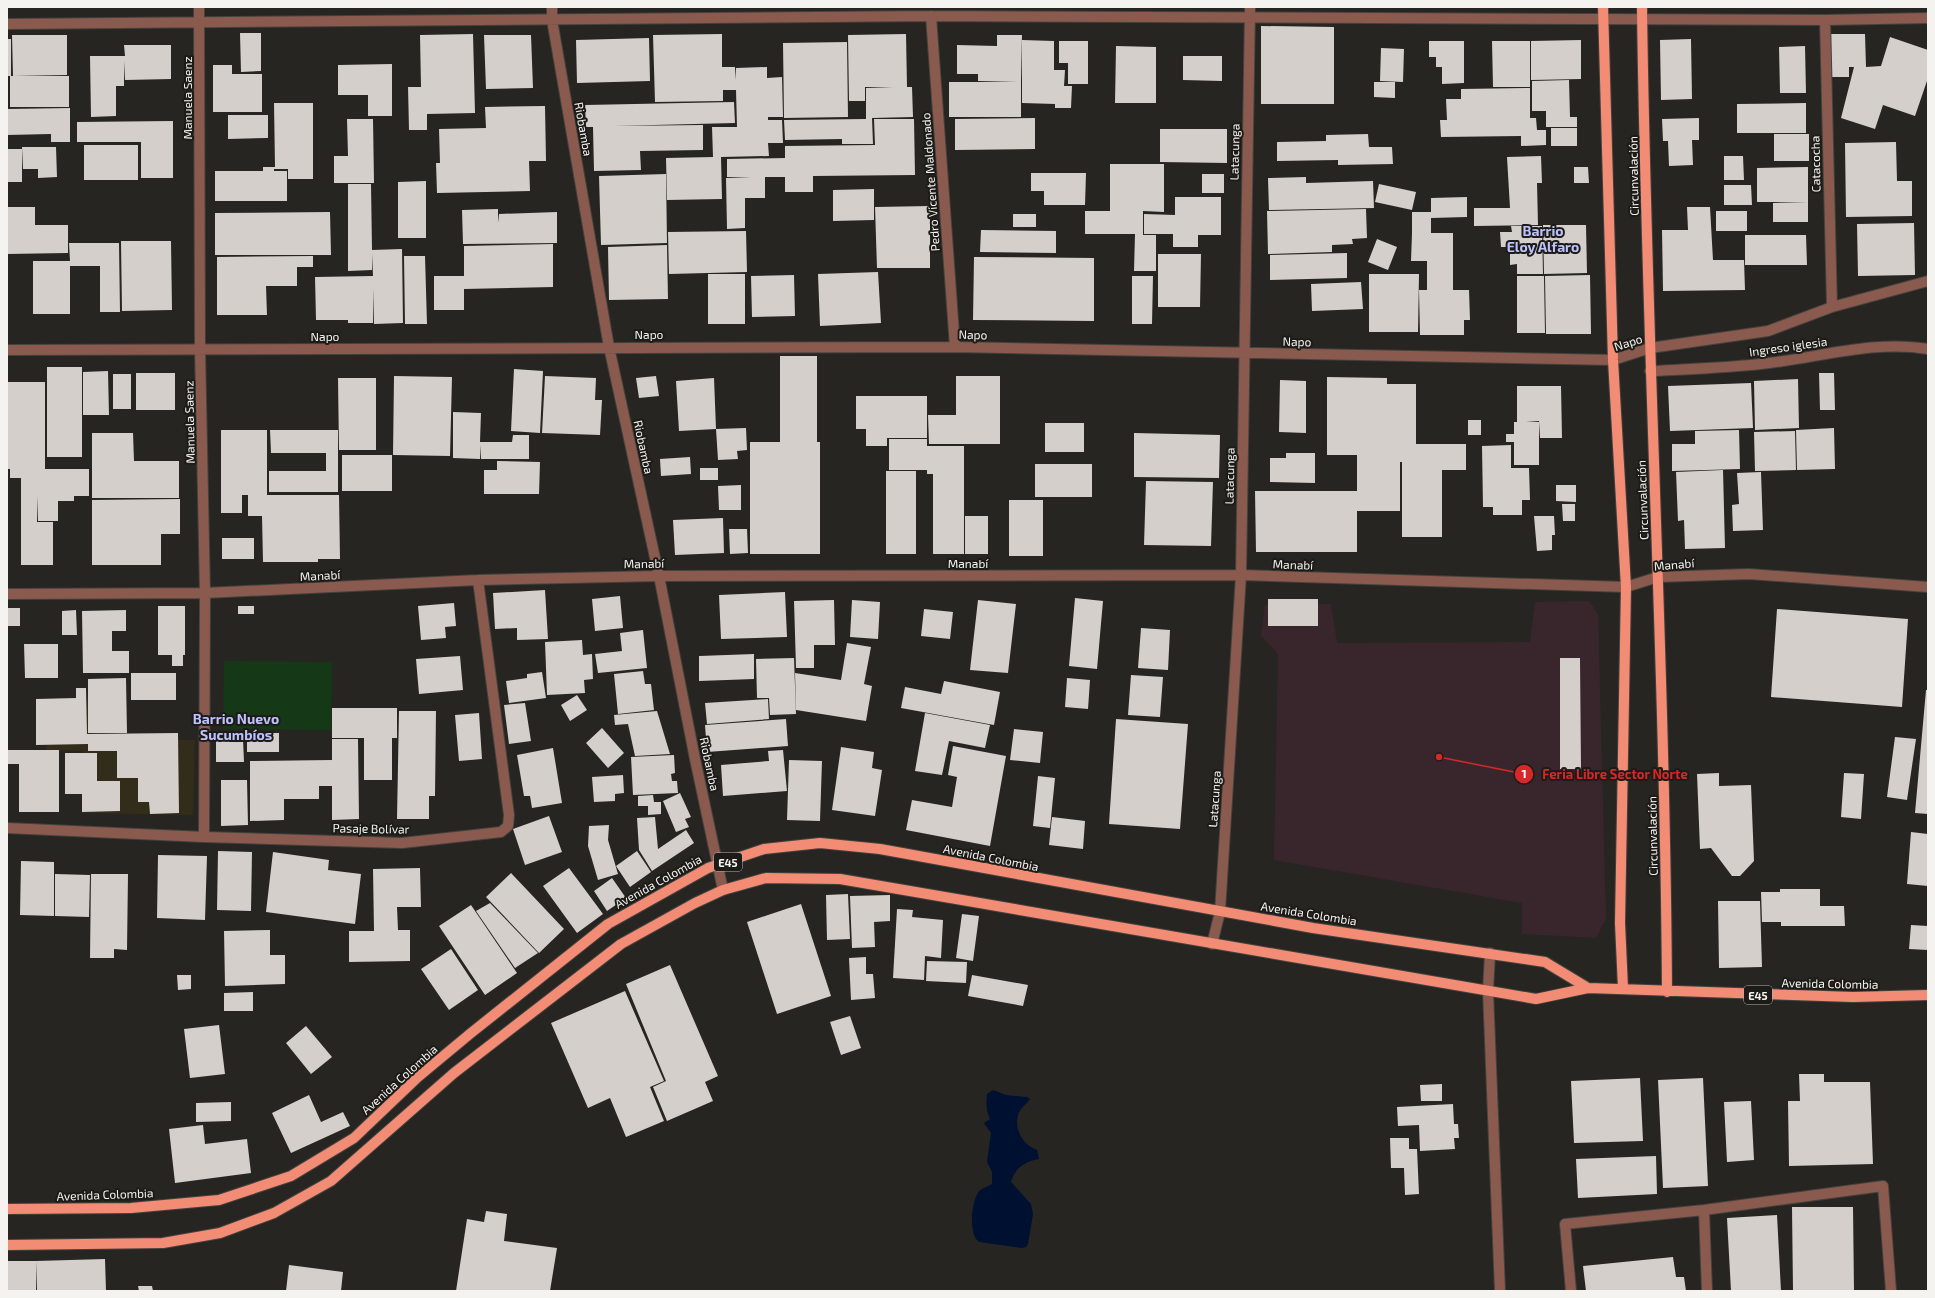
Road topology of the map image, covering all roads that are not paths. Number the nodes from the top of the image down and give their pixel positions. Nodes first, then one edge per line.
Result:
1 (199, 7) edge
2 (552, 7) edge
3 (1603, 7) edge
4 (1642, 7) edge
5 (856, 12) edge
6 (1250, 12) edge
7 (931, 16) junction
8 (1603, 18) junction
9 (1642, 18) junction
10 (1928, 18) edge
11 (552, 20) junction
12 (1825, 20) junction
13 (200, 21) junction
14 (7, 24) edge
15 (1928, 281) edge
16 (1832, 307) junction
17 (609, 347) junction
18 (955, 347) junction
19 (1650, 348) junction
20 (1928, 349) edge
21 (7, 350) edge
22 (200, 350) junction
23 (1244, 352) junction
24 (1613, 360) junction
25 (1650, 371) junction
26 (1241, 575) junction
27 (659, 576) junction
28 (1658, 577) junction
29 (478, 580) junction
30 (1626, 587) junction
31 (1928, 587) edge
32 (206, 593) junction
33 (7, 594) edge
34 (7, 828) edge
35 (204, 837) junction
36 (719, 865) junction
37 (723, 890) junction
38 (1220, 912) junction
39 (1212, 944) junction
40 (1490, 953) junction
41 (1588, 988) junction
42 (1623, 988) junction
43 (1488, 991) junction
44 (1667, 992) junction
45 (1928, 995) edge
46 (7, 1209) edge
47 (1704, 1210) junction
48 (7, 1245) edge
49 (1500, 1291) edge
50 (1571, 1291) edge
51 (1707, 1291) edge
52 (1891, 1291) edge

1 - 13 street, Manuela Saenz
2 - 11 street, Riobamba
3 - 8 main road, Circunvalación
4 - 9 main road, Circunvalación
5 - 7 street
5 - 11 street
6 - 7 street
6 - 8 street
6 - 23 street, Latacunga
7 - 18 street, Pedro Vicente Maldonado
8 - 9 street
8 - 24 main road, Circunvalación
9 - 12 street
9 - 19 main road, Circunvalación
10 - 12 street
11 - 13 street
11 - 17 street, Riobamba
12 - 16 street, Catacocha
13 - 14 street
13 - 22 street, Manuela Saenz
15 - 16 street, Napo
16 - 19 street, Napo
17 - 18 street, Napo
17 - 22 street, Napo
17 - 27 street, Riobamba
18 - 23 street, Napo
19 - 24 street, Napo
19 - 25 main road, Circunvalación
20 - 25 street, Ingreso iglesia
21 - 22 street, Napo
22 - 32 street, Manuela Saenz
23 - 24 street, Napo
23 - 26 street, Latacunga
24 - 30 main road, Circunvalación
25 - 28 main road, Circunvalación
26 - 27 street, Manabí
26 - 30 street, Manabí
26 - 38 street, Latacunga
27 - 29 street, Manabí
27 - 36 street, Riobamba
28 - 30 street, Manabí
28 - 31 street, Manabí
28 - 44 main road, Circunvalación
29 - 32 street, Manabí
29 - 35 street, Pasaje Bolívar
30 - 42 main road, Circunvalación
32 - 33 street, Manabí
32 - 35 street, Manuela Saenz
34 - 35 street, Pasaje Bolívar
36 - 37 street, Riobamba
36 - 38 main road, Avenida Colombia / E45
36 - 46 main road, Avenida Colombia / E45
37 - 39 main road, Avenida Colombia / E45
37 - 48 main road, Avenida Colombia / E45
38 - 39 street, Latacunga
38 - 40 main road, Avenida Colombia / E45
39 - 43 main road, Avenida Colombia / E45
40 - 41 main road, Avenida Colombia / E45
40 - 43 street
41 - 42 main road, Avenida Colombia / E45
41 - 43 main road, Avenida Colombia / E45
42 - 44 main road, Avenida Colombia / E45
43 - 49 street
44 - 45 main road, Avenida Colombia / E45
47 - 50 street
47 - 51 street
47 - 52 street

